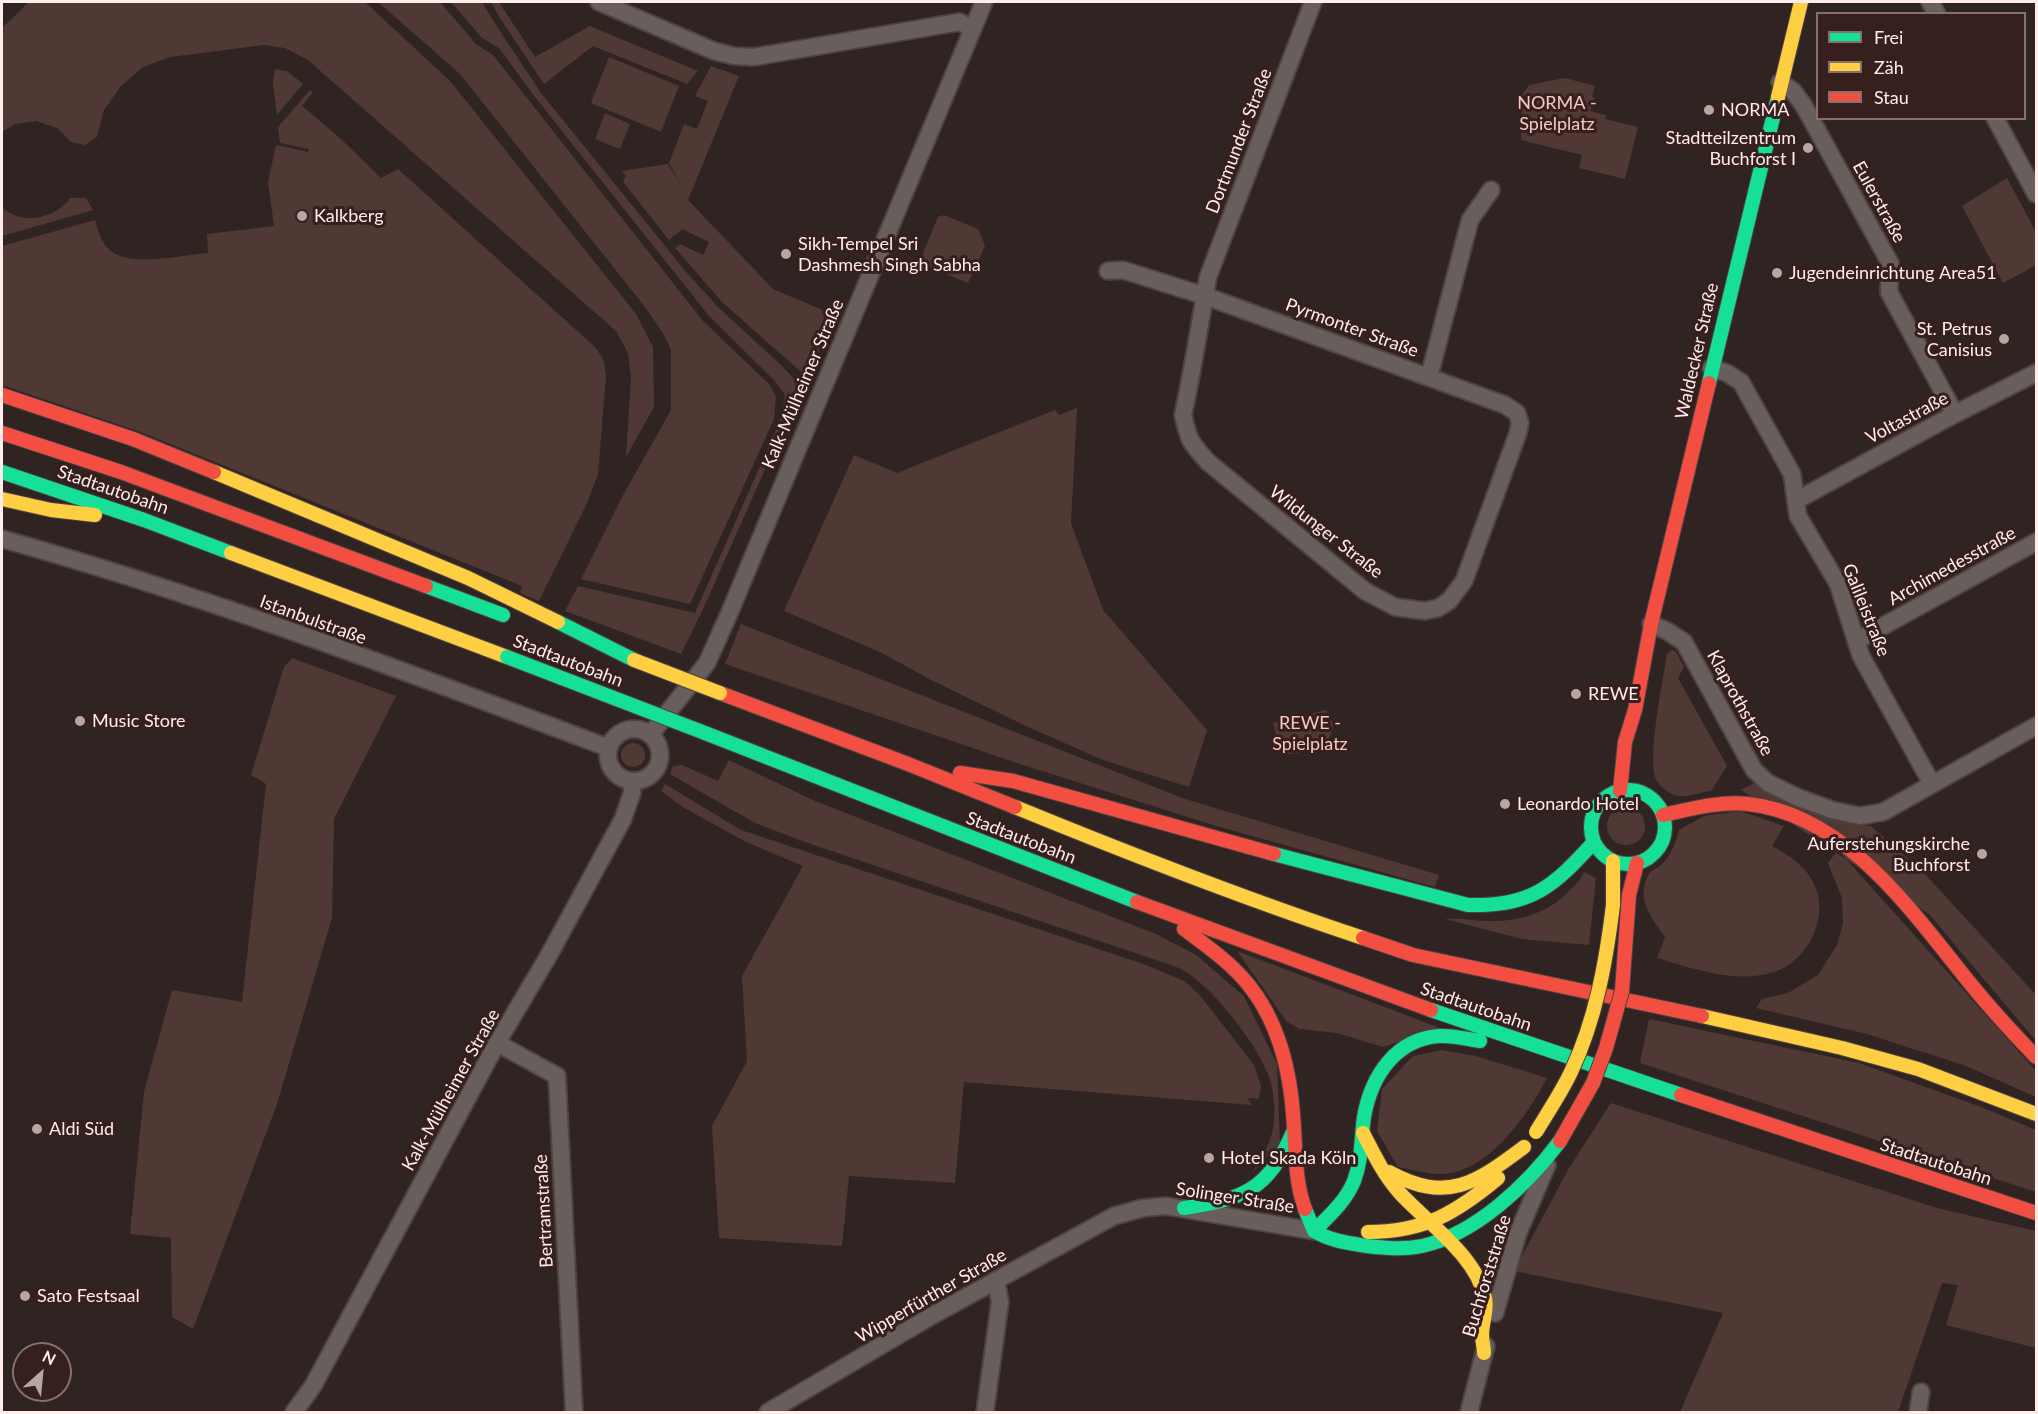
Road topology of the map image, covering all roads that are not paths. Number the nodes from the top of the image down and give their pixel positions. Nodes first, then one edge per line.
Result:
1 (599, 2) edge
2 (984, 2) edge
3 (1313, 2) edge
4 (1801, 2) edge
5 (973, 28) junction
6 (1780, 82) junction
7 (1996, 120) edge
8 (1491, 190) dead end
9 (2037, 194) edge
10 (1108, 271) dead end
11 (1205, 296) junction
12 (1711, 368) junction
13 (2037, 373) edge
14 (1429, 377) junction
15 (2, 394) edge
16 (1955, 414) junction
17 (2, 433) edge
18 (2, 472) edge
19 (2, 499) edge
20 (1797, 500) junction
21 (144, 520) junction
22 (2, 539) edge
23 (2037, 542) edge
24 (515, 619) dead end
25 (1651, 624) junction
26 (537, 627) dead end
27 (1856, 641) junction
28 (634, 660) junction
29 (1635, 710) junction
30 (2037, 726) edge
31 (650, 735) junction
32 (1639, 743) dead end
33 (609, 748) junction
34 (908, 764) junction
35 (1637, 774) dead end
36 (632, 782) junction
37 (1932, 784) junction
38 (1620, 790) junction
39 (1635, 790) junction
40 (1663, 815) junction
41 (1594, 842) junction
42 (1613, 861) junction
43 (1637, 863) junction
44 (1162, 912) junction
45 (497, 1043) junction
46 (1554, 1054) junction
47 (2037, 1057) edge
48 (2037, 1114) edge
49 (1294, 1128) junction
50 (1363, 1133) junction
51 (1524, 1147) junction
52 (1556, 1148) junction
53 (1380, 1166) junction
54 (1184, 1208) junction
55 (2037, 1213) edge
56 (1114, 1216) joint
57 (1430, 1222) junction
58 (1314, 1232) junction
59 (1446, 1238) junction
60 (996, 1280) junction
61 (1484, 1353) junction
62 (1921, 1392) dead end
63 (294, 1413) edge
64 (574, 1413) edge
65 (768, 1413) edge
66 (985, 1413) edge
67 (1469, 1413) edge
68 (1918, 1413) edge

1 - 5 street
2 - 5 street, Kalk-Mülheimer Straße
3 - 11 street, Dortmunder Straße
4 - 6 main road, Waldecker Straße
5 - 31 street, Kalk-Mülheimer Straße
6 - 12 main road, Waldecker Straße
6 - 16 street, Eulerstraße
7 - 9 street
8 - 14 street, Pyrmonter Straße
10 - 11 street, Pyrmonter Straße
11 - 14 street, Pyrmonter Straße
11 - 14 street, Wildunger Straße
12 - 20 street, Galileistraße
12 - 25 main road, Waldecker Straße
13 - 16 street, Voltastraße
15 - 28 main road
16 - 20 street, Voltastraße
17 - 24 main road, Stadtautobahn
18 - 21 main road, Stadtautobahn
19 - 21 main road
20 - 27 street, Galileistraße
21 - 44 main road, Stadtautobahn, bridge
22 - 33 street, Istanbulstraße
23 - 27 street, Archimedesstraße
25 - 29 main road, Waldecker Straße
25 - 37 street, Klaprothstraße
26 - 28 main road, Stadtautobahn
27 - 37 street, Galileistraße
28 - 34 main road, Stadtautobahn, bridge
29 - 32 main road, Waldecker Straße
29 - 38 main road, Waldecker Straße
30 - 37 street, Klaprothstraße
31 - 33 street
31 - 36 street
33 - 36 street
34 - 41 main road
34 - 48 main road, Stadtautobahn
35 - 39 main road
36 - 45 street, Kalk-Mülheimer Straße
38 - 39 main road
38 - 41 main road
39 - 40 main road
40 - 43 main road
40 - 47 main road
41 - 42 main road
42 - 43 main road
42 - 51 main road, Solinger Straße, bridge
43 - 52 main road, bridge
44 - 46 main road, Stadtautobahn
44 - 49 main road
45 - 63 street, Kalk-Mülheimer Straße
45 - 64 street, Bertramstraße
46 - 50 main road
46 - 55 main road, Stadtautobahn
49 - 54 main road
49 - 58 main road
50 - 53 main road
50 - 58 main road
51 - 53 main road
51 - 57 main road, Solinger Straße
52 - 59 main road, Solinger Straße
52 - 61 street, Buchforststraße
53 - 57 main road
54 - 56 street, Solinger Straße
54 - 58 street, Solinger Straße
56 - 60 street, Wipperfürther Straße
57 - 58 main road, Solinger Straße
57 - 59 main road
58 - 59 main road, Solinger Straße
59 - 61 main road
60 - 65 street, Wipperfürther Straße
60 - 66 street
61 - 67 street, Buchforststraße
62 - 68 street

